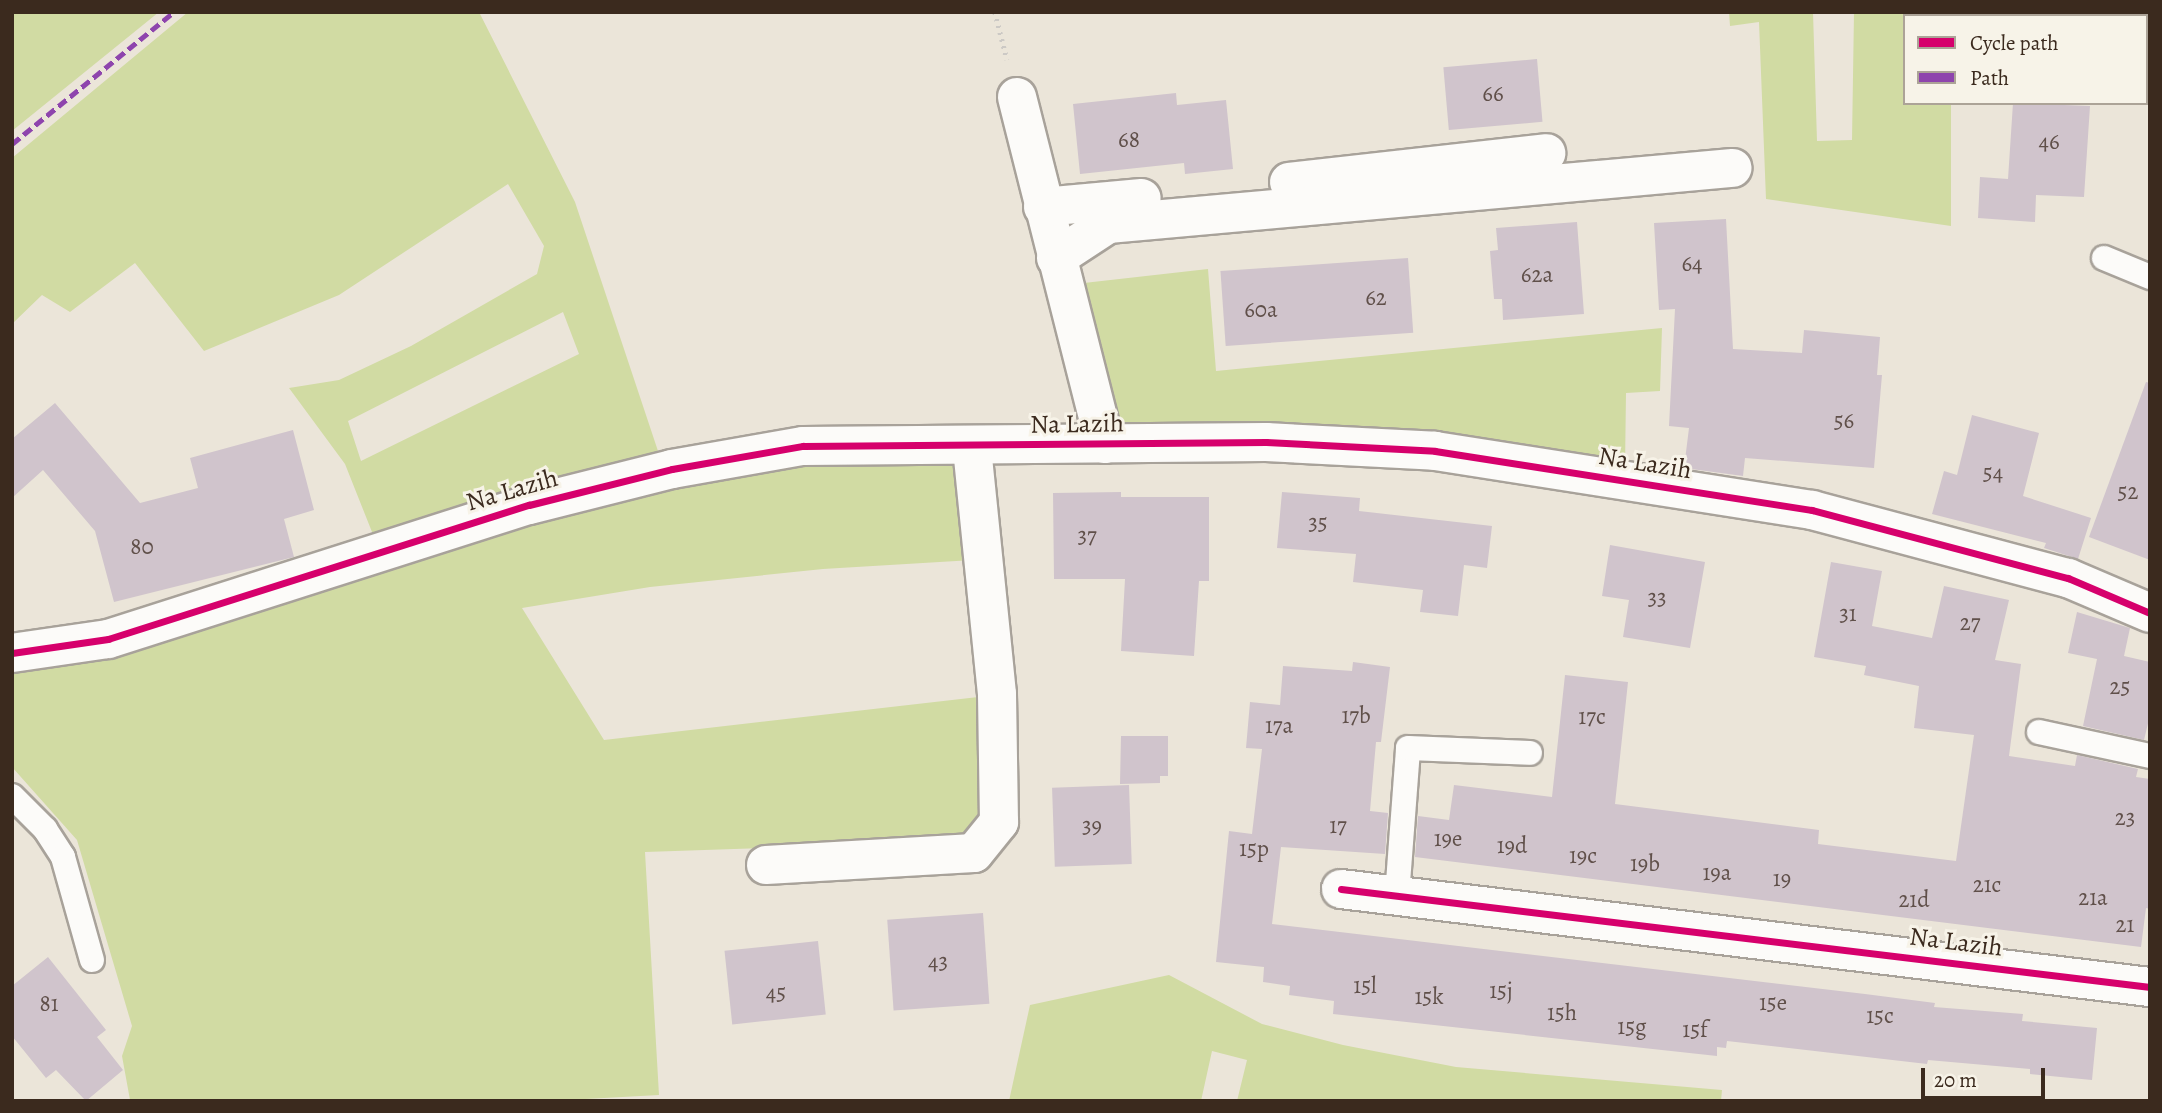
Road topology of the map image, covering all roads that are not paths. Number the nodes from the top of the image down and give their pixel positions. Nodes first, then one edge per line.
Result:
1 (1017, 97) road end
2 (1546, 153) dead end
3 (1732, 168) dead end
4 (1043, 207) junction
5 (1056, 258) junction
6 (2104, 258) dead end
7 (2150, 277) edge
8 (1105, 444) junction
9 (972, 448) junction
10 (2150, 613) edge
11 (12, 653) edge
12 (2039, 732) dead end
13 (1530, 753) dead end
14 (2150, 756) edge
15 (12, 796) edge
16 (765, 865) dead end
17 (1341, 889) dead end
18 (1397, 896) junction
19 (92, 960) dead end
20 (2150, 987) edge

1 - 4 street, Na Lazih
2 - 4 street
3 - 5 street
4 - 5 street, Na Lazih
5 - 8 street, Na Lazih
6 - 7 lane
8 - 9 street, Na Lazih
8 - 10 street, Na Lazih
9 - 11 street, Na Lazih
9 - 16 street
12 - 14 lane
13 - 18 lane
15 - 19 lane
17 - 18 street, Na Lazih
18 - 20 street, Na Lazih

